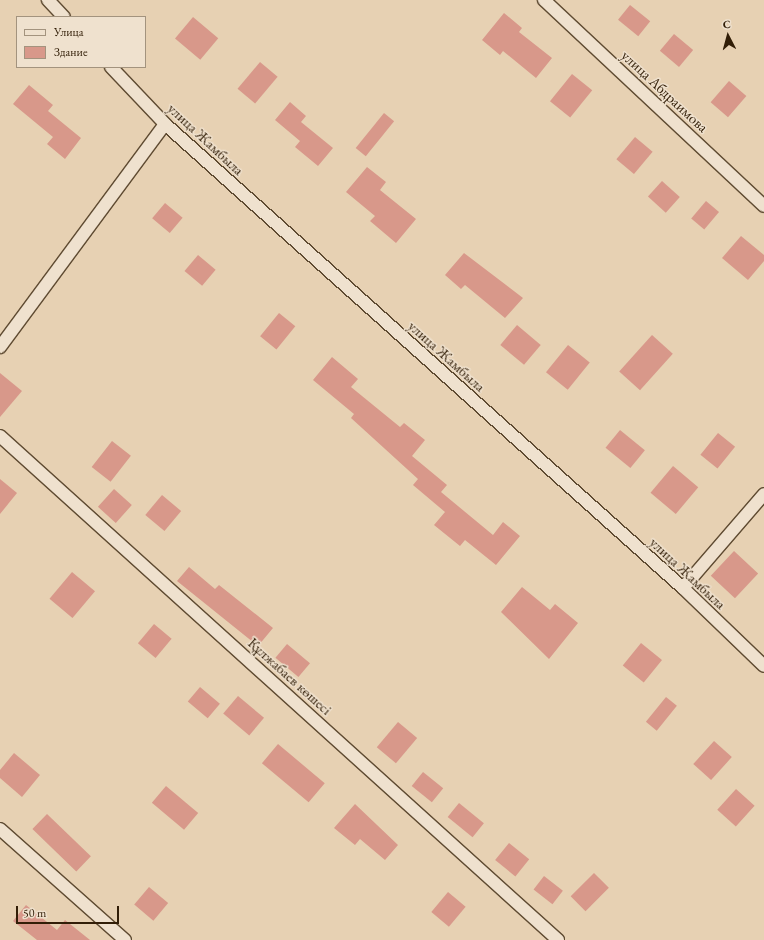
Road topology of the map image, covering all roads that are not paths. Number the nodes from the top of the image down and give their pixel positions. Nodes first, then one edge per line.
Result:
1 (48, 0) edge
2 (544, 0) edge
3 (63, 16) edge
4 (112, 68) edge
5 (165, 124) junction
6 (764, 206) edge
7 (0, 347) edge
8 (0, 436) edge
9 (764, 494) edge
10 (683, 588) junction
11 (764, 666) edge
12 (0, 829) edge
13 (126, 940) edge
14 (558, 940) edge

1 - 3 street
2 - 6 street, улица Абдраимова
4 - 5 street, улица Жамбыла
5 - 7 street
5 - 10 street, улица Жамбыла
8 - 14 street, Құлжабаев көшесі
9 - 10 street
10 - 11 street, улица Жамбыла
12 - 13 street

